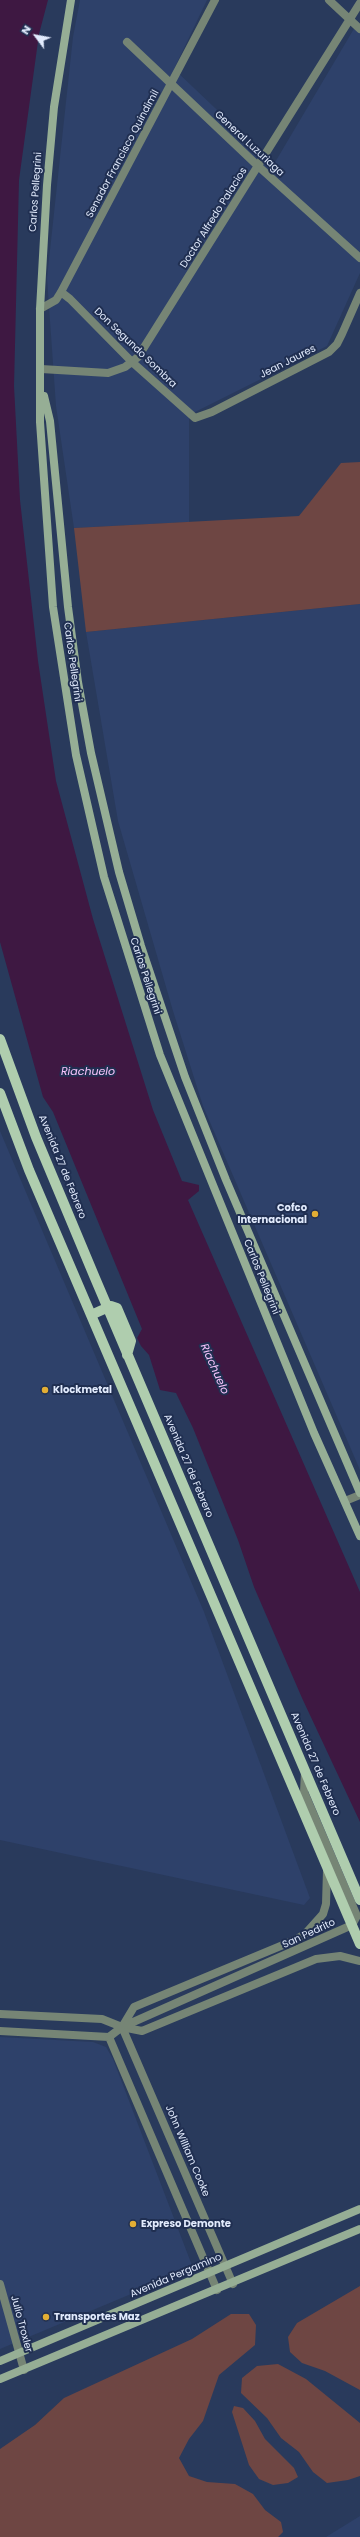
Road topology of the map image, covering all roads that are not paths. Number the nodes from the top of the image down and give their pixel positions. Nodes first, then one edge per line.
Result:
1 (72, 0) edge
2 (215, 0) edge
3 (329, 0) edge
4 (360, 3) edge
5 (350, 19) junction
6 (360, 29) edge
7 (127, 42) dead end
8 (171, 85) junction
9 (258, 166) junction
10 (360, 258) edge
11 (61, 292) junction
12 (360, 293) edge
13 (40, 309) junction
14 (132, 362) junction
15 (40, 369) junction
16 (42, 388) junction
17 (195, 418) joint
18 (0, 1039) edge
19 (0, 1093) edge
20 (107, 1308) junction
21 (91, 1315) junction
22 (360, 1494) edge
23 (345, 1501) junction
24 (360, 1536) edge
25 (305, 1772) junction
26 (327, 1870) junction
27 (360, 1900) edge
28 (352, 1925) junction
29 (360, 1944) edge
30 (360, 1961) edge
31 (0, 2014) edge
32 (122, 2027) junction
33 (0, 2031) edge
34 (109, 2037) junction
35 (360, 2209) edge
36 (360, 2229) edge
37 (225, 2266) junction
38 (210, 2272) junction
39 (0, 2284) edge
40 (233, 2284) junction
41 (218, 2290) junction
42 (19, 2353) junction
43 (0, 2361) edge
44 (24, 2370) junction
45 (0, 2379) edge

1 - 13 main road, Carlos Pellegrini
2 - 8 street, Senador Francisco Quindimil
3 - 5 street
4 - 5 street, Doctor Alfredo Palacios
5 - 6 street
5 - 9 street, Doctor Alfredo Palacios
7 - 8 street, General Luzuriaga
8 - 9 street, General Luzuriaga
8 - 11 street, Senador Francisco Quindimil
9 - 10 street, General Luzuriaga
9 - 14 street, Doctor Alfredo Palacios
11 - 13 street, Senador Francisco Quindimil
11 - 14 street, Don Segundo Sombra
12 - 17 street, Jean Jaures
13 - 15 main road, Carlos Pellegrini
14 - 15 street, Doctor Alfredo Palacios
14 - 17 street, Don Segundo Sombra
15 - 16 main road, Carlos Pellegrini
16 - 22 main road, Carlos Pellegrini
16 - 23 main road, Carlos Pellegrini
18 - 20 main road, Avenida 27 de Febrero
19 - 21 main road
20 - 21 main road
20 - 25 main road, Avenida 27 de Febrero
21 - 26 main road
22 - 23 street
23 - 24 main road, Carlos Pellegrini
25 - 27 main road, Avenida 27 de Febrero
25 - 28 street, San Pedrito
26 - 28 main road
26 - 32 street, San Pedrito
28 - 29 main road
28 - 32 street, San Pedrito
30 - 32 street
31 - 32 street
32 - 34 street, San Pedrito
32 - 37 street, John William Cooke
33 - 34 street
34 - 38 street
35 - 37 main road, Avenida Pergamino
36 - 40 main road
37 - 38 main road, Avenida Pergamino
37 - 40 street, John William Cooke
38 - 41 street
38 - 42 main road, Avenida Pergamino
39 - 42 street, Julio Troxler
40 - 41 main road
41 - 44 main road
42 - 43 main road, Avenida Pergamino
42 - 44 street, Julio Troxler
44 - 45 main road

